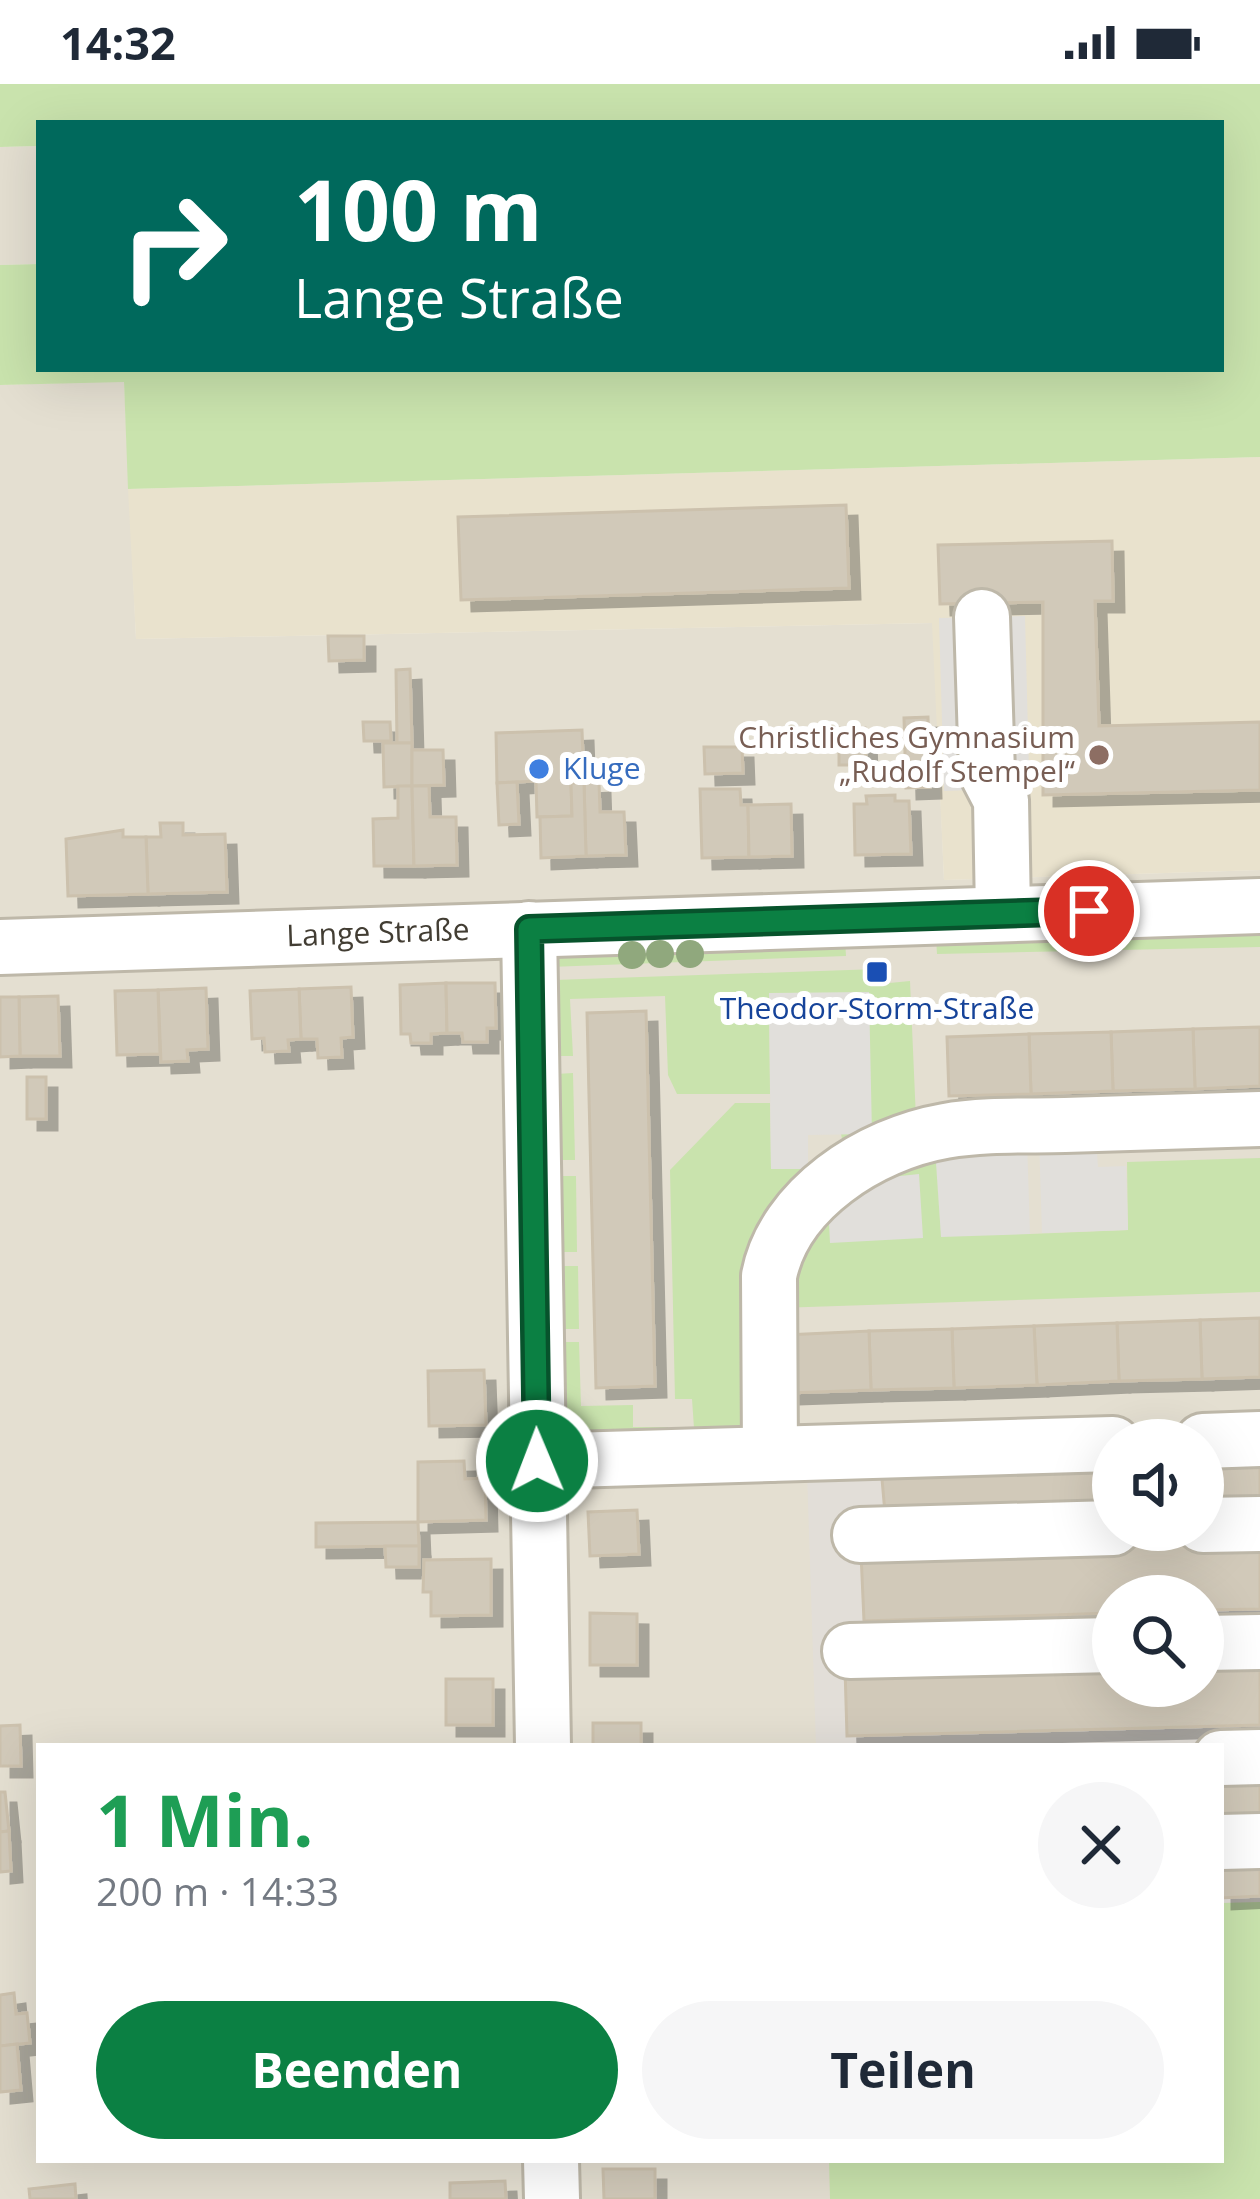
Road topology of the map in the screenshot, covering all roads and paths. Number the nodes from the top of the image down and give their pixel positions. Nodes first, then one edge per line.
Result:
1 (982, 617) dead end
2 (1260, 906) edge
3 (1004, 913) junction
4 (529, 929) junction
5 (0, 947) edge
6 (1260, 1119) edge
7 (1260, 1439) edge
8 (1224, 1440) edge
9 (1092, 1445) edge
10 (770, 1454) junction
11 (537, 1461) junction
12 (1260, 1524) edge
13 (1224, 1525) edge
14 (1092, 1529) edge
15 (860, 1535) dead end
16 (1260, 1642) edge
17 (1224, 1643) edge
18 (1092, 1646) edge
19 (850, 1651) dead end
20 (542, 1743) edge
21 (1260, 1756) edge
22 (1224, 1758) edge
23 (1260, 1841) edge
24 (1224, 1842) edge
25 (551, 2163) edge
26 (552, 2199) edge

1 - 3 street
2 - 3 street, Lange Straße
3 - 4 street, Lange Straße
4 - 5 street, Lange Straße
4 - 11 street
6 - 10 street
7 - 8 street
9 - 10 street
10 - 11 street
11 - 20 street
12 - 13 street
14 - 15 street
16 - 17 street
18 - 19 street
21 - 22 street
23 - 24 street
25 - 26 street

